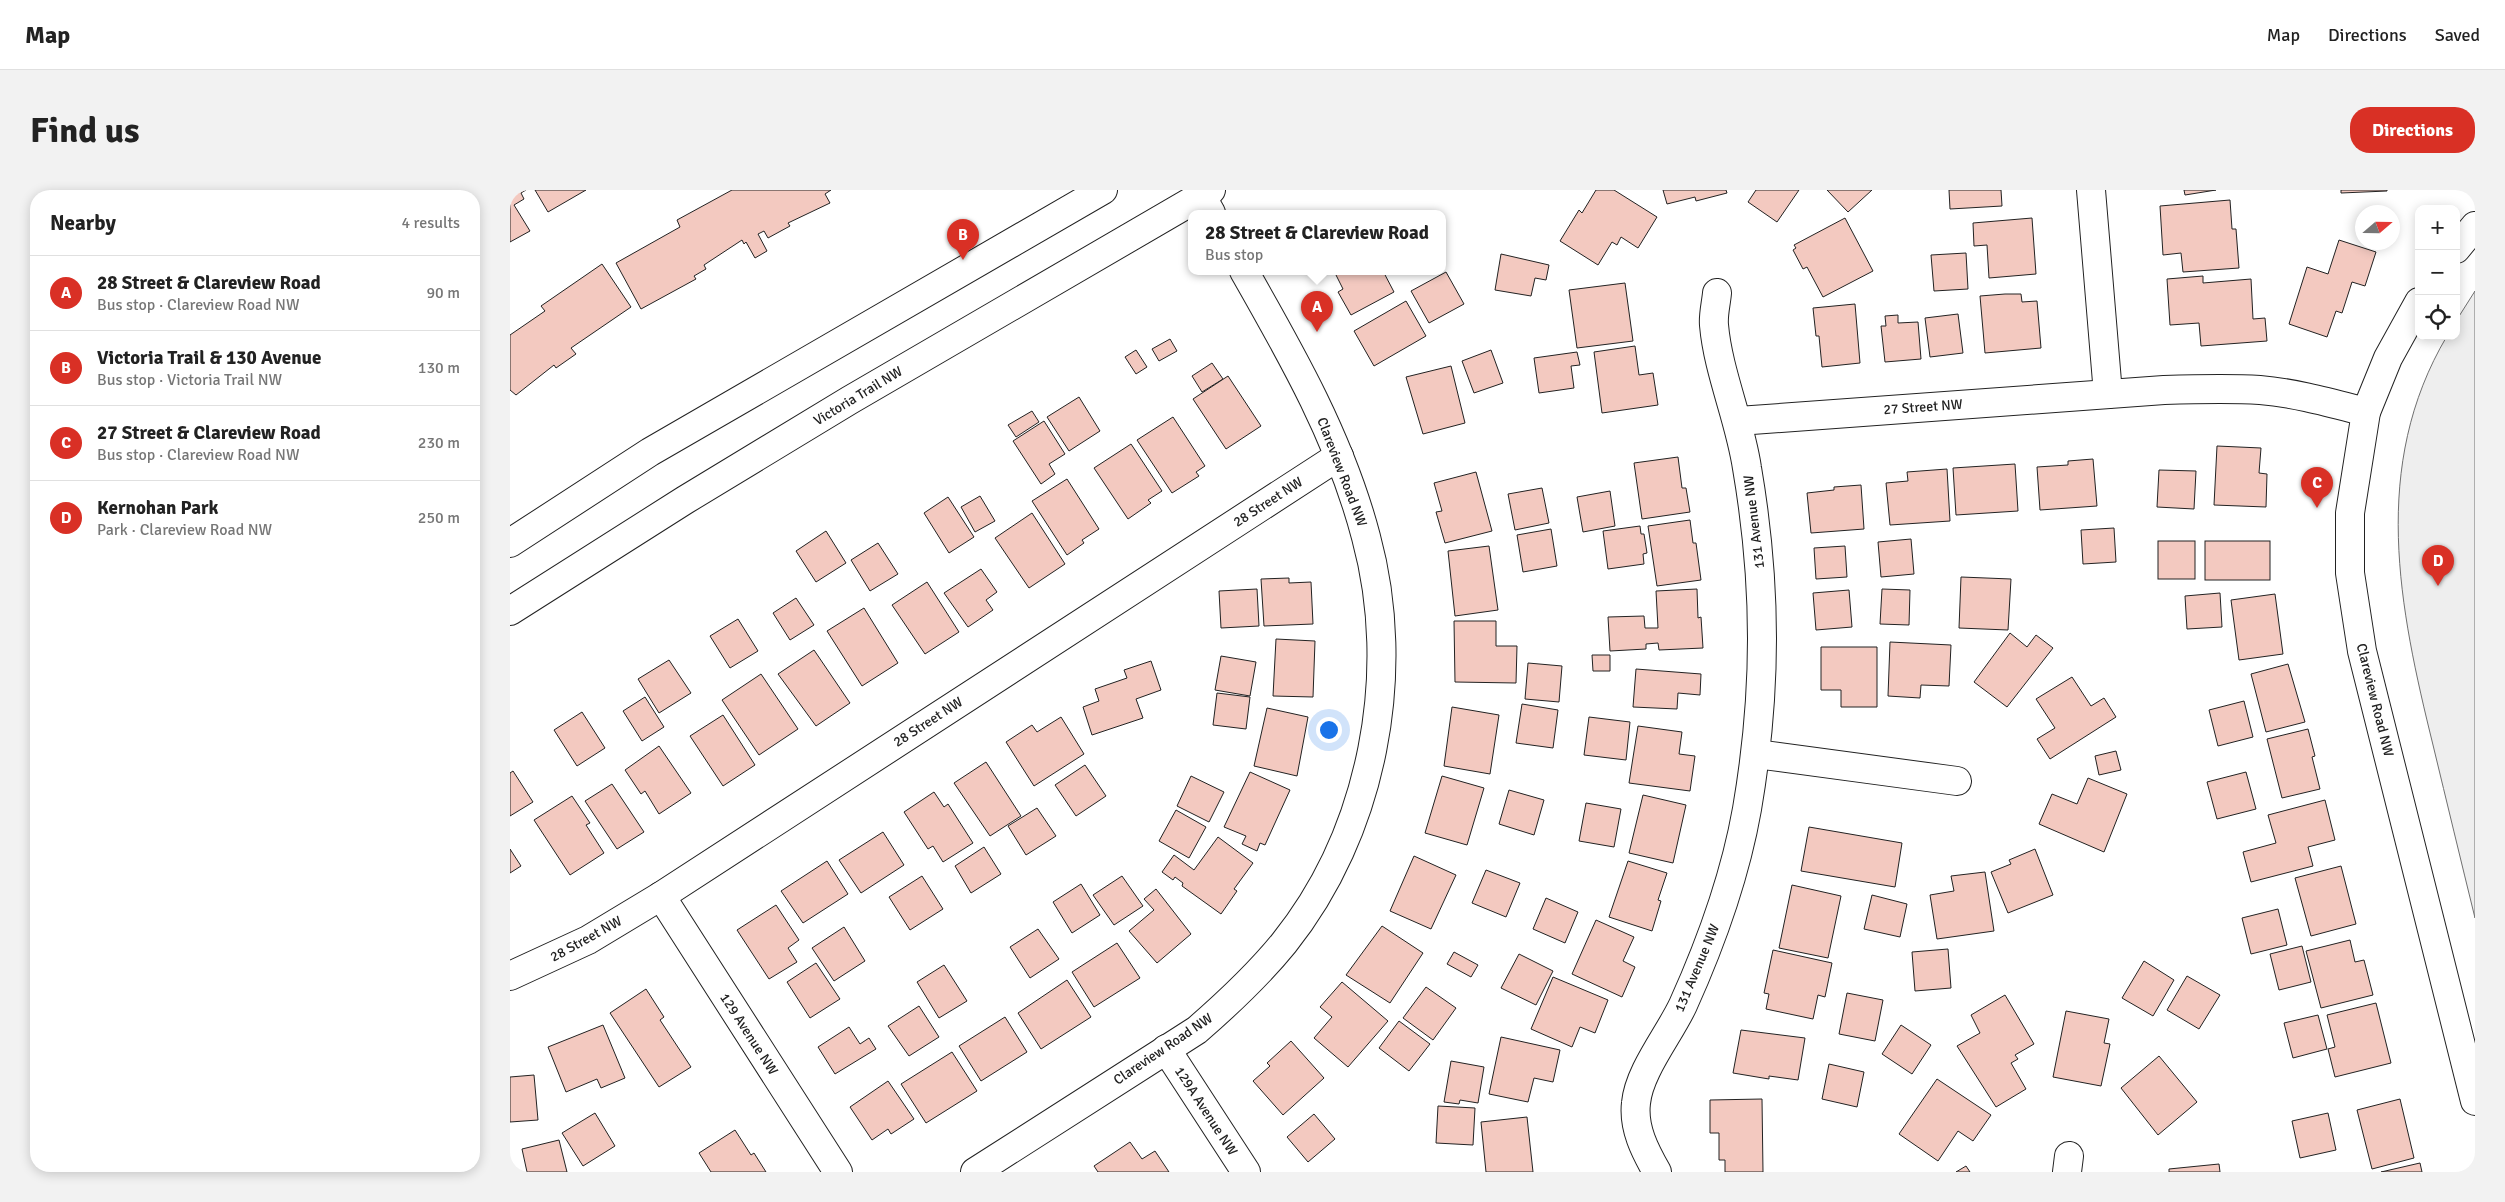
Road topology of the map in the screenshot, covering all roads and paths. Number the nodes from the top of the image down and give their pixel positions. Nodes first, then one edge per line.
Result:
1 (1103, 190) edge
2 (2091, 190) edge
3 (1205, 197) edge
4 (2475, 226) edge
5 (2460, 244) edge
6 (1246, 275) edge
7 (1717, 294) dead end
8 (2415, 309) edge
9 (2108, 394) junction
10 (2366, 412) junction
11 (1738, 421) junction
12 (1339, 456) junction
13 (510, 543) edge
14 (510, 611) edge
15 (1756, 754) junction
16 (1957, 781) dead end
17 (660, 896) junction
18 (510, 976) edge
19 (1166, 1049) junction
20 (2475, 1101) edge
21 (838, 1172) edge
22 (975, 1172) edge
23 (1246, 1172) edge
24 (1656, 1172) edge

1 - 13 street
2 - 9 street
3 - 14 street, Victoria Trail NW
4 - 5 street
6 - 12 street, Clareview Road NW
7 - 11 street, 131 Avenue NW
8 - 10 street, Clareview Road NW
9 - 10 street, 27 Street NW
9 - 11 street, 27 Street NW
10 - 20 street, Clareview Road NW
11 - 15 street, 131 Avenue NW
12 - 17 street, 28 Street NW
12 - 19 street, Clareview Road NW
15 - 16 street
15 - 24 street, 131 Avenue NW
17 - 18 street, 28 Street NW
17 - 21 street, 129 Avenue NW
19 - 22 street, Clareview Road NW
19 - 23 street, 129A Avenue NW

